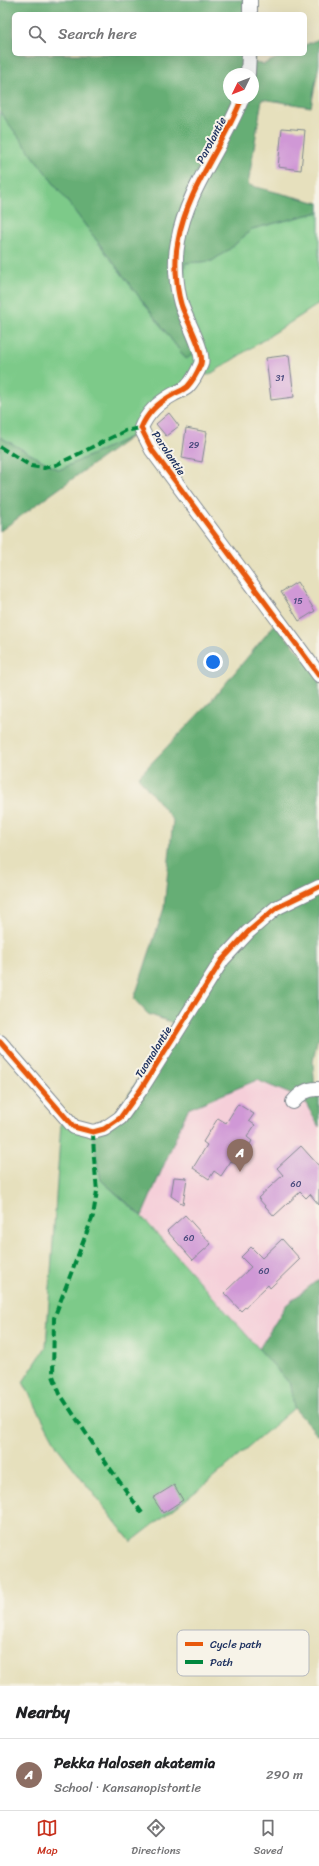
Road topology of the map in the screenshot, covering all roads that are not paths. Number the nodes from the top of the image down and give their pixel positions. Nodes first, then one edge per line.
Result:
1 (250, 0) edge
2 (250, 12) edge
3 (249, 56) edge
4 (248, 68) edge
5 (239, 104) edge
6 (319, 675) edge
7 (319, 887) edge
8 (0, 1042) edge
9 (319, 1089) edge
10 (293, 1102) dead end

1 - 2 street
3 - 4 street
5 - 6 street, Parolantie
7 - 8 street, Tuomalantie
9 - 10 street

